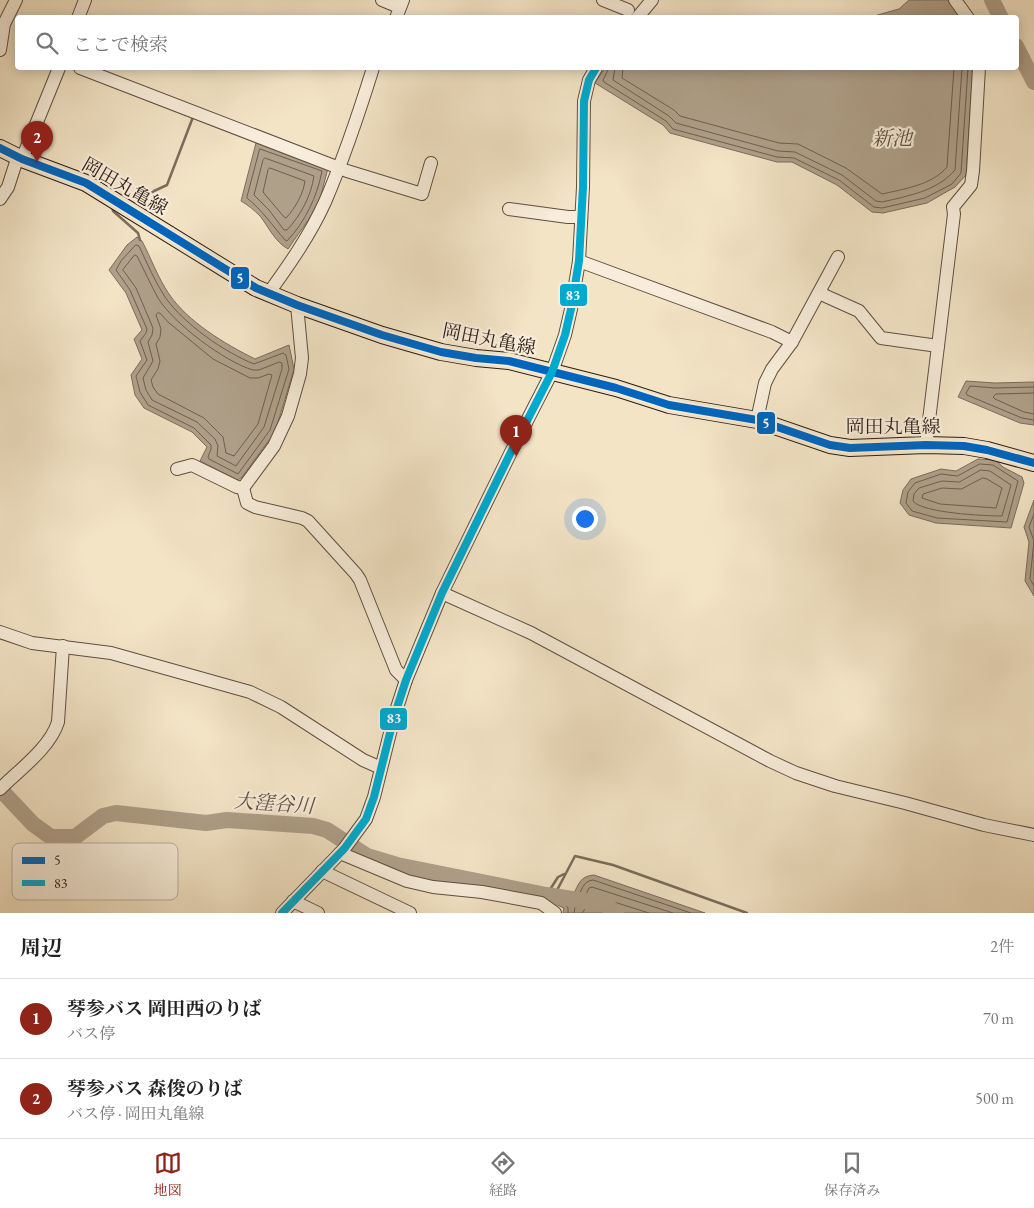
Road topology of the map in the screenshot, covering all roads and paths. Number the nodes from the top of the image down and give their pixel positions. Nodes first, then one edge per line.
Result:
1 (16, 0) edge
2 (85, 0) edge
3 (382, 0) edge
4 (603, 0) edge
5 (652, 0) edge
6 (955, 0) edge
7 (399, 8) edge
8 (632, 14) edge
9 (79, 15) edge
10 (966, 15) edge
11 (0, 50) edge
12 (59, 70) edge
13 (85, 70) edge
14 (372, 70) edge
15 (595, 70) edge
16 (979, 70) edge
17 (0, 148) edge
18 (17, 161) junction
19 (431, 164) dead end
20 (338, 167) junction
21 (0, 198) edge
22 (509, 209) dead end
23 (581, 217) junction
24 (838, 257) dead end
25 (579, 261) junction
26 (820, 292) junction
27 (268, 294) junction
28 (297, 305) junction
29 (792, 342) junction
30 (938, 346) junction
31 (552, 372) junction
32 (757, 420) junction
33 (926, 445) junction
34 (1034, 463) edge
35 (177, 469) dead end
36 (243, 488) junction
37 (442, 593) junction
38 (0, 632) edge
39 (63, 646) junction
40 (406, 680) junction
41 (381, 768) junction
42 (1, 788) edge
43 (1034, 836) edge
44 (345, 848) junction
45 (322, 872) junction
46 (293, 901) junction
47 (391, 909) edge
48 (282, 913) edge
49 (318, 913) edge
50 (410, 913) edge
51 (555, 913) edge

1 - 11 street
2 - 9 street
3 - 7 street
4 - 8 street
5 - 8 street
6 - 10 street
12 - 18 street
13 - 20 street
14 - 20 street
15 - 23 street
16 - 30 street
17 - 18 main road, 岡田丸亀線
18 - 21 street
18 - 27 main road, 岡田丸亀線
19 - 20 street
20 - 27 street
22 - 23 street
23 - 25 street
24 - 26 street
25 - 29 street
25 - 31 street
26 - 29 street
26 - 30 street
27 - 28 main road, 岡田丸亀線
28 - 31 main road, 岡田丸亀線
28 - 36 street
29 - 32 street
30 - 33 street
31 - 32 main road, 岡田丸亀線
31 - 37 street
32 - 33 main road, 岡田丸亀線
33 - 34 main road, 岡田丸亀線
35 - 36 street
36 - 40 street
37 - 40 street
37 - 43 street
38 - 39 street
39 - 41 street
39 - 42 street
40 - 41 street
41 - 44 street
44 - 45 street
44 - 51 street
45 - 46 street
45 - 47 street
46 - 48 street
46 - 49 street
47 - 50 street

